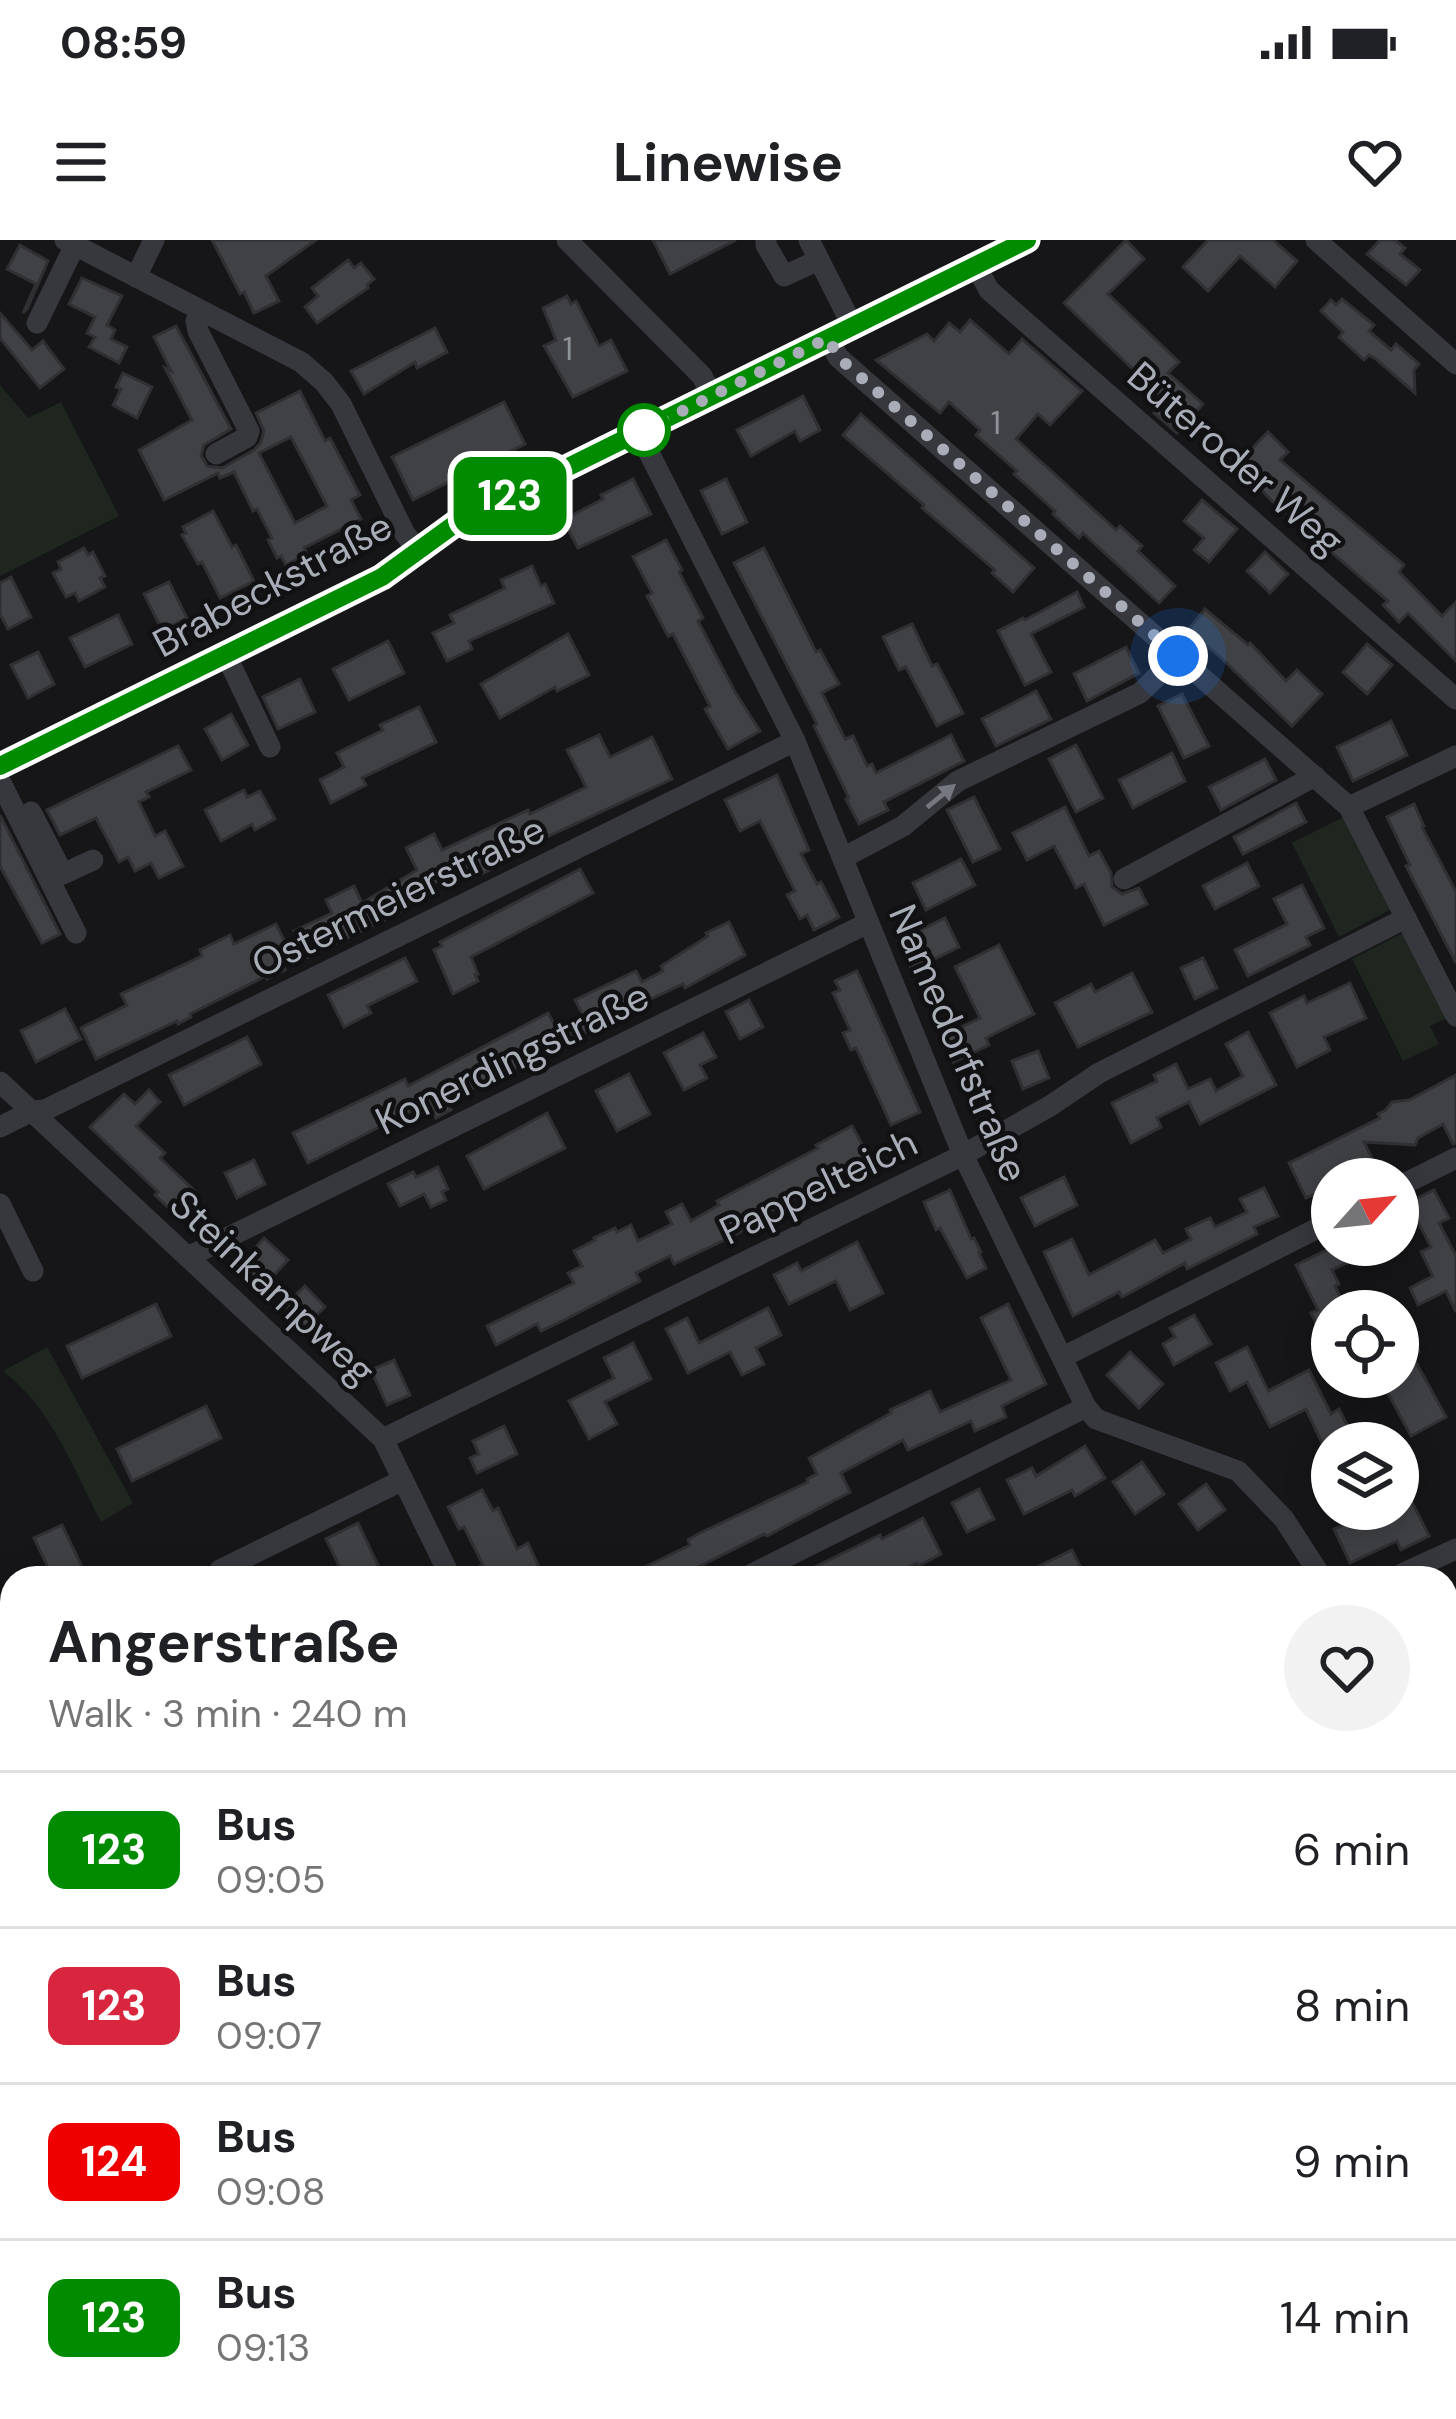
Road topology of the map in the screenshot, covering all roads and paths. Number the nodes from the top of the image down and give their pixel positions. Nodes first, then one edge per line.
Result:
1 (154, 240) edge
2 (567, 240) edge
3 (766, 240) edge
4 (1028, 240) edge
5 (1316, 240) edge
6 (70, 242) edge
7 (814, 250) edge
8 (976, 266) junction
9 (136, 277) junction
10 (204, 312) junction
11 (38, 323) dead end
12 (841, 333) junction
13 (1456, 364) edge
14 (712, 396) junction
15 (639, 433) junction
16 (216, 454) dead end
17 (419, 550) junction
18 (226, 655) junction
19 (1178, 656) junction
20 (1456, 699) edge
21 (795, 741) junction
22 (270, 747) dead end
23 (1456, 756) edge
24 (2, 770) edge
25 (1316, 776) junction
26 (1349, 807) junction
27 (842, 858) junction
28 (92, 860) dead end
29 (1124, 878) dead end
30 (1406, 918) junction
31 (868, 923) junction
32 (76, 933) dead end
33 (1456, 1016) edge
34 (0, 1082) edge
35 (32, 1112) junction
36 (0, 1127) edge
37 (963, 1155) junction
38 (1456, 1158) edge
39 (1419, 1176) edge
40 (0, 1204) edge
41 (1311, 1231) edge
42 (188, 1257) junction
43 (33, 1271) dead end
44 (1063, 1357) junction
45 (1087, 1407) junction
46 (382, 1438) junction
47 (403, 1480) junction
48 (1456, 1550) edge
49 (228, 1566) edge
50 (445, 1566) edge
51 (768, 1566) edge
52 (1314, 1566) edge
53 (1420, 1566) edge

1 - 9 street
2 - 14 street
3 - 7 street
4 - 8 main road, Brabeckstraße
5 - 13 street
6 - 9 street
6 - 11 street
7 - 12 street
8 - 12 main road, Brabeckstraße
8 - 20 street, Büteroder Weg
9 - 10 street
10 - 16 street
10 - 17 street
12 - 14 main road, Brabeckstraße
12 - 19 street
14 - 15 main road, Brabeckstraße
15 - 17 main road, Brabeckstraße
15 - 21 street, Namedorfstraße
17 - 18 main road, Brabeckstraße
18 - 22 street
18 - 24 main road, Brabeckstraße
19 - 25 street
27 -> 19 street
21 - 27 street, Namedorfstraße
21 - 35 street, Ostermeierstraße
23 - 26 street
24 - 28 street
24 - 32 street
25 - 26 street
25 - 29 street
26 - 30 street
27 - 31 street, Namedorfstraße
30 - 33 street
30 - 37 street, Pappelteich
31 - 37 street, Namedorfstraße
31 - 42 street, Konerdingstraße
34 - 35 street, Steinkampweg
35 - 36 street, Ostermeierstraße
35 - 42 street, Steinkampweg
37 - 44 street, Namedorfstraße
37 - 46 street, Pappelteich
38 - 39 street
40 - 43 street
41 - 44 street
42 - 46 street, Steinkampweg
44 - 45 street, Namedorfstraße
45 - 51 street
45 - 52 street
46 - 47 street, Steinkampweg
47 - 49 street
47 - 50 street, Steinkampweg
48 - 53 street

